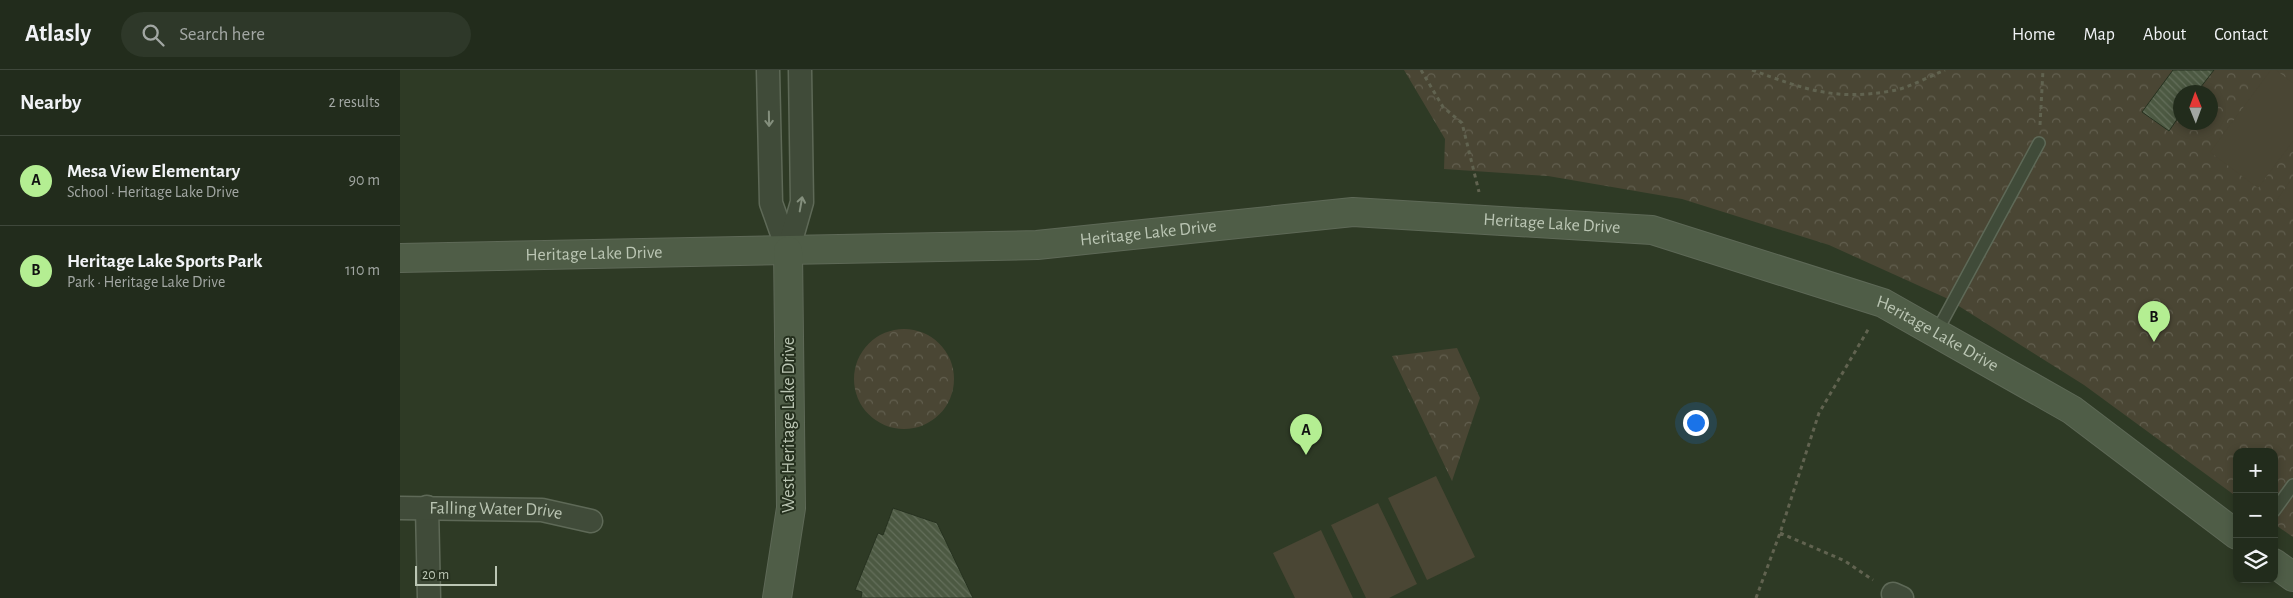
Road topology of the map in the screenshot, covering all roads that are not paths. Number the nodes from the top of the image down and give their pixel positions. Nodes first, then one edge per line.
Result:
1 (768, 70) edge
2 (800, 70) edge
3 (2039, 143) road end
4 (788, 251) junction
5 (400, 258) edge
6 (1936, 333) junction
7 (2293, 485) edge
8 (2278, 506) edge
9 (427, 507) junction
10 (400, 508) edge
11 (591, 521) dead end
12 (2233, 532) edge
13 (2278, 566) edge
14 (2293, 578) edge
15 (429, 598) edge
16 (777, 598) edge

1 -> 4 street
4 -> 2 street
3 - 6 lane
4 - 5 street, Heritage Lake Drive
4 - 6 street, Heritage Lake Drive
4 - 16 street, West Heritage Lake Drive
6 - 12 street, Heritage Lake Drive
7 - 8 lane
9 - 10 street, Falling Water Drive
9 - 11 street, Falling Water Drive
9 - 15 street
13 - 14 street

